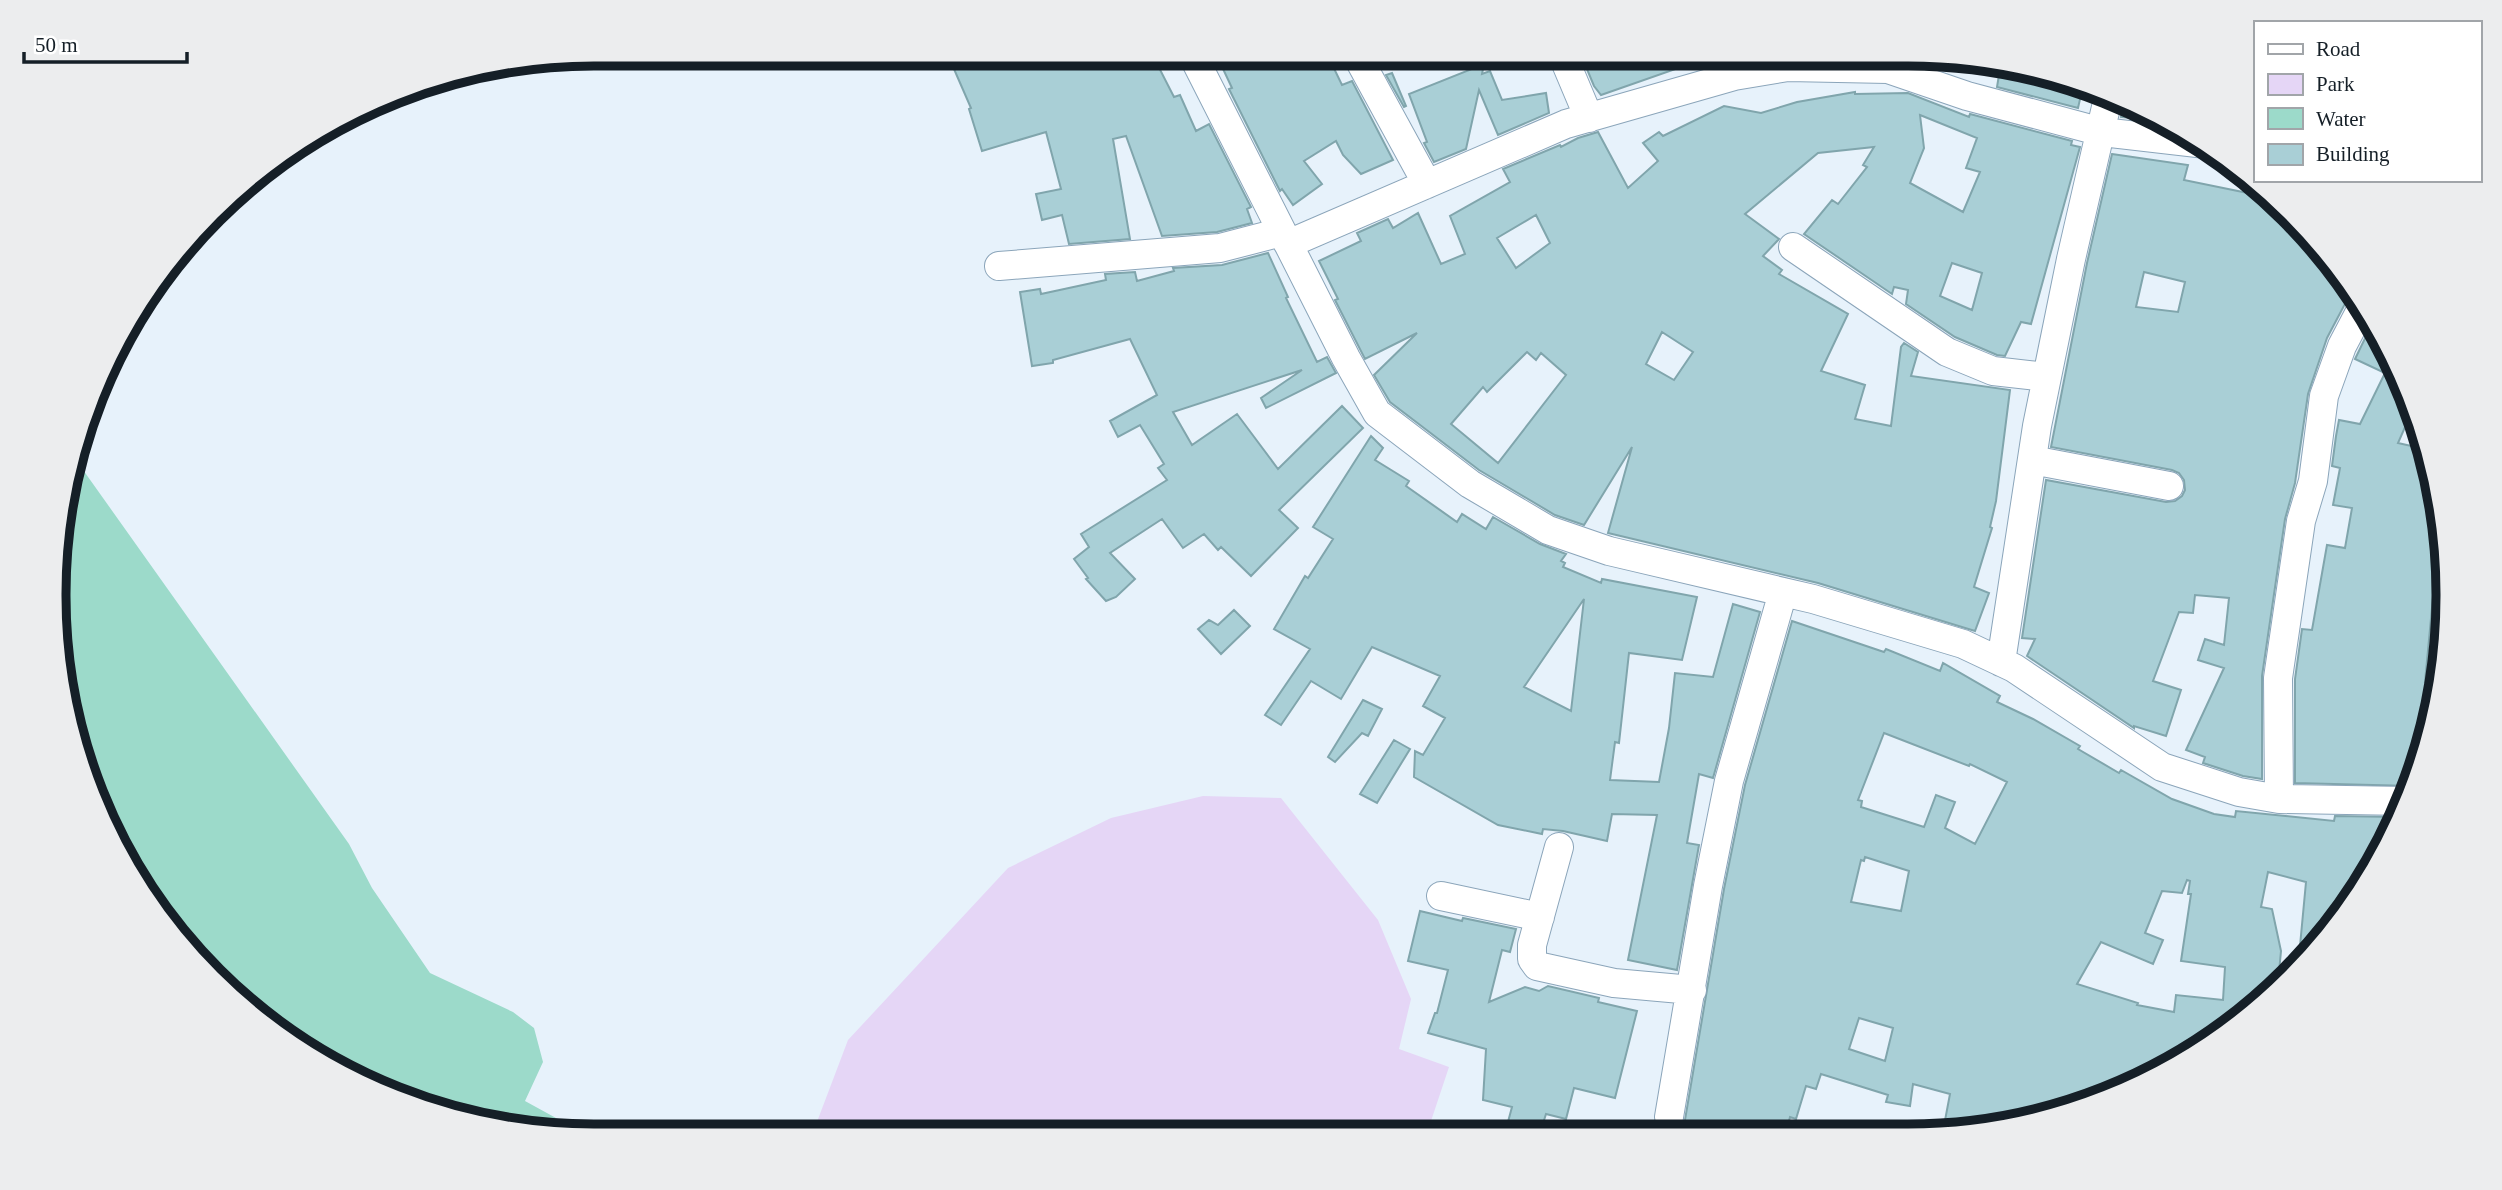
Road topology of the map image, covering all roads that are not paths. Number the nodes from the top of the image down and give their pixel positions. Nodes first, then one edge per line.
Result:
1 (1198, 66) edge
2 (1363, 66) edge
3 (1567, 66) edge
4 (1806, 66) edge
5 (1885, 66) edge
6 (2107, 106) edge
7 (1589, 118) junction
8 (2102, 132) junction
9 (2177, 141) edge
10 (1427, 184) junction
11 (1285, 238) junction
12 (1793, 247) dead end
13 (999, 266) dead end
14 (2357, 318) edge
15 (2047, 377) junction
16 (2032, 460) junction
17 (2169, 486) dead end
18 (1783, 592) junction
19 (2001, 662) junction
20 (2279, 799) junction
21 (2393, 801) edge
22 (1559, 847) dead end
23 (1441, 895) dead end
24 (1539, 917) junction
25 (1692, 990) junction
26 (1669, 1117) dead end

1 - 11 street
2 - 10 street
3 - 7 street
4 - 7 street
5 - 8 street
6 - 8 street
7 - 10 street
8 - 9 street
8 - 15 street
10 - 11 street
11 - 13 street
11 - 18 street
12 - 15 street
14 - 20 street
15 - 16 street
16 - 17 street
16 - 19 street
18 - 19 street
18 - 25 street
19 - 20 street
20 - 21 street
22 - 24 street
23 - 24 street
24 - 25 street
25 - 26 street

